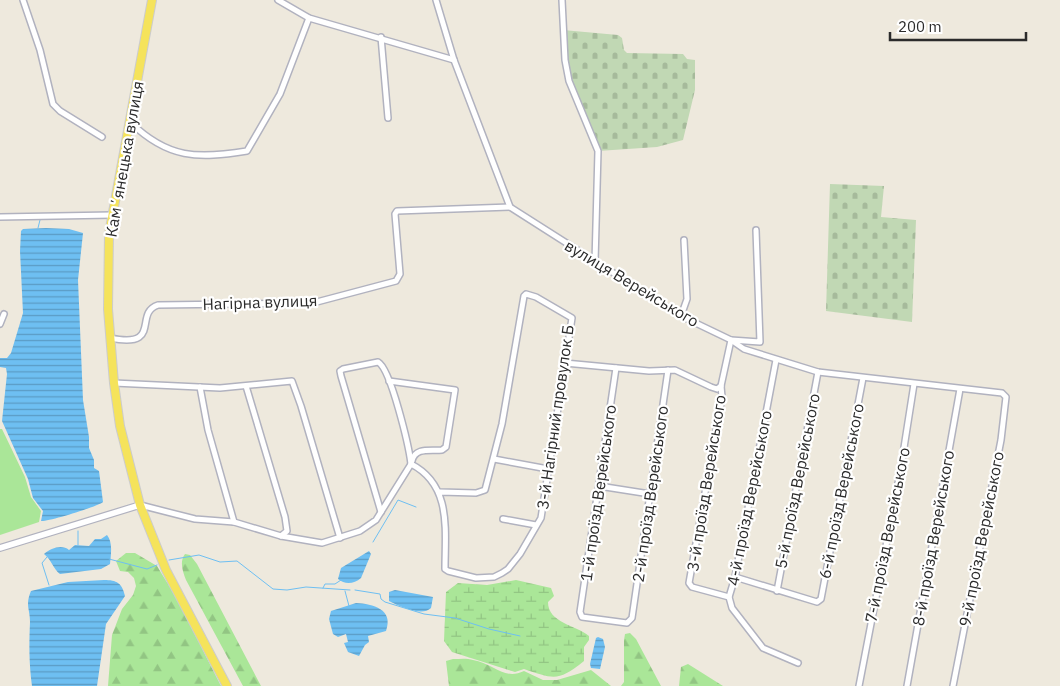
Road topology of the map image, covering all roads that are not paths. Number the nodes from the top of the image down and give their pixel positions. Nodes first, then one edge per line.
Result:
1 (23, 0) edge
2 (152, 0) edge
3 (278, 0) edge
4 (436, 0) edge
5 (562, 0) edge
6 (309, 18) junction
7 (380, 37) junction
8 (454, 60) junction
9 (388, 118) dead end
10 (130, 122) junction
11 (102, 137) dead end
12 (510, 207) junction
13 (112, 215) junction
14 (0, 217) edge
15 (756, 230) dead end
16 (684, 240) dead end
17 (595, 262) junction
18 (4, 314) dead end
19 (681, 316) junction
20 (0, 324) edge
21 (110, 338) junction
22 (731, 340) junction
23 (776, 360) junction
24 (565, 363) junction
25 (616, 368) junction
26 (668, 370) junction
27 (818, 372) junction
28 (863, 378) junction
29 (389, 381) junction
30 (114, 383) junction
31 (914, 384) junction
32 (246, 386) junction
33 (721, 386) junction
34 (200, 387) junction
35 (960, 389) junction
36 (1002, 393) joint
37 (409, 448) junction
38 (414, 454) junction
39 (494, 459) junction
40 (411, 464) junction
41 (548, 469) junction
42 (599, 486) junction
43 (440, 492) junction
44 (650, 494) junction
45 (140, 505) junction
46 (381, 512) junction
47 (503, 519) dead end
48 (234, 522) junction
49 (536, 524) junction
50 (281, 536) junction
51 (340, 538) junction
52 (0, 548) edge
53 (735, 576) junction
54 (777, 591) junction
55 (728, 597) junction
56 (632, 618) joint
57 (798, 663) dead end
58 (227, 686) edge
59 (859, 686) edge
60 (907, 686) edge
61 (953, 686) edge

1 - 11 street
2 - 10 main road, Камʼянецька вулиця
3 - 6 street
4 - 8 street
5 - 17 street
6 - 7 street
6 - 10 street
7 - 8 street
7 - 9 street
8 - 12 street
10 - 13 main road, Камʼянецька вулиця
12 - 17 street, вулиця Верейського
12 - 21 street, Нагірна вулиця
13 - 14 street
13 - 21 main road, Камʼянецька вулиця
15 - 22 street
16 - 19 street
17 - 19 street, вулиця Верейського
18 - 20 street
19 - 22 street, вулиця Верейського
21 - 30 main road, Камʼянецька вулиця
22 - 23 street, вулиця Верейського
22 - 33 street, 3-й проїзд Верейського
23 - 27 street, вулиця Верейського
23 - 53 street, 4-й проїзд Верейського
24 - 25 street
24 - 39 street, 3-й Нагірний провулок Б
24 - 41 street, 3-й Нагірний провулок Б
25 - 26 street
25 - 42 street, 1-й проїзд Верейського
26 - 33 street
26 - 44 street, 2-й проїзд Верейського
27 - 28 street, вулиця Верейського
27 - 54 street, 5-й проїзд Верейського
28 - 31 street, вулиця Верейського
28 - 54 street, 6-й проїзд Верейського
29 - 37 street
29 - 38 street
29 - 46 street
30 - 34 street
30 - 45 main road, Камʼянецька вулиця
31 - 35 street, вулиця Верейського
31 - 59 street, 7-й проїзд Верейського
32 - 34 street
32 - 50 street
32 - 51 street
33 - 55 street, 3-й проїзд Верейського
34 - 48 street
35 - 36 street, вулиця Верейського
35 - 60 street, 8-й проїзд Верейського
36 - 61 street, 9-й проїзд Верейського
37 - 38 street
37 - 40 street
38 - 40 street
39 - 41 street
39 - 43 street, 3-й Нагірний провулок Б
40 - 43 street
40 - 46 street
41 - 49 street, 3-й Нагірний провулок Б
42 - 44 street
42 - 56 street, 1-й проїзд Верейського
43 - 49 street, 3-й Нагірний провулок Б
44 - 56 street, 2-й проїзд Верейського
45 - 48 street
45 - 52 street
45 - 58 main road, Камʼянецька вулиця
46 - 51 street
47 - 49 street
48 - 50 street
50 - 51 street
53 - 54 street
53 - 55 street, 4-й проїзд Верейського
55 - 57 street, 4-й проїзд Верейського

